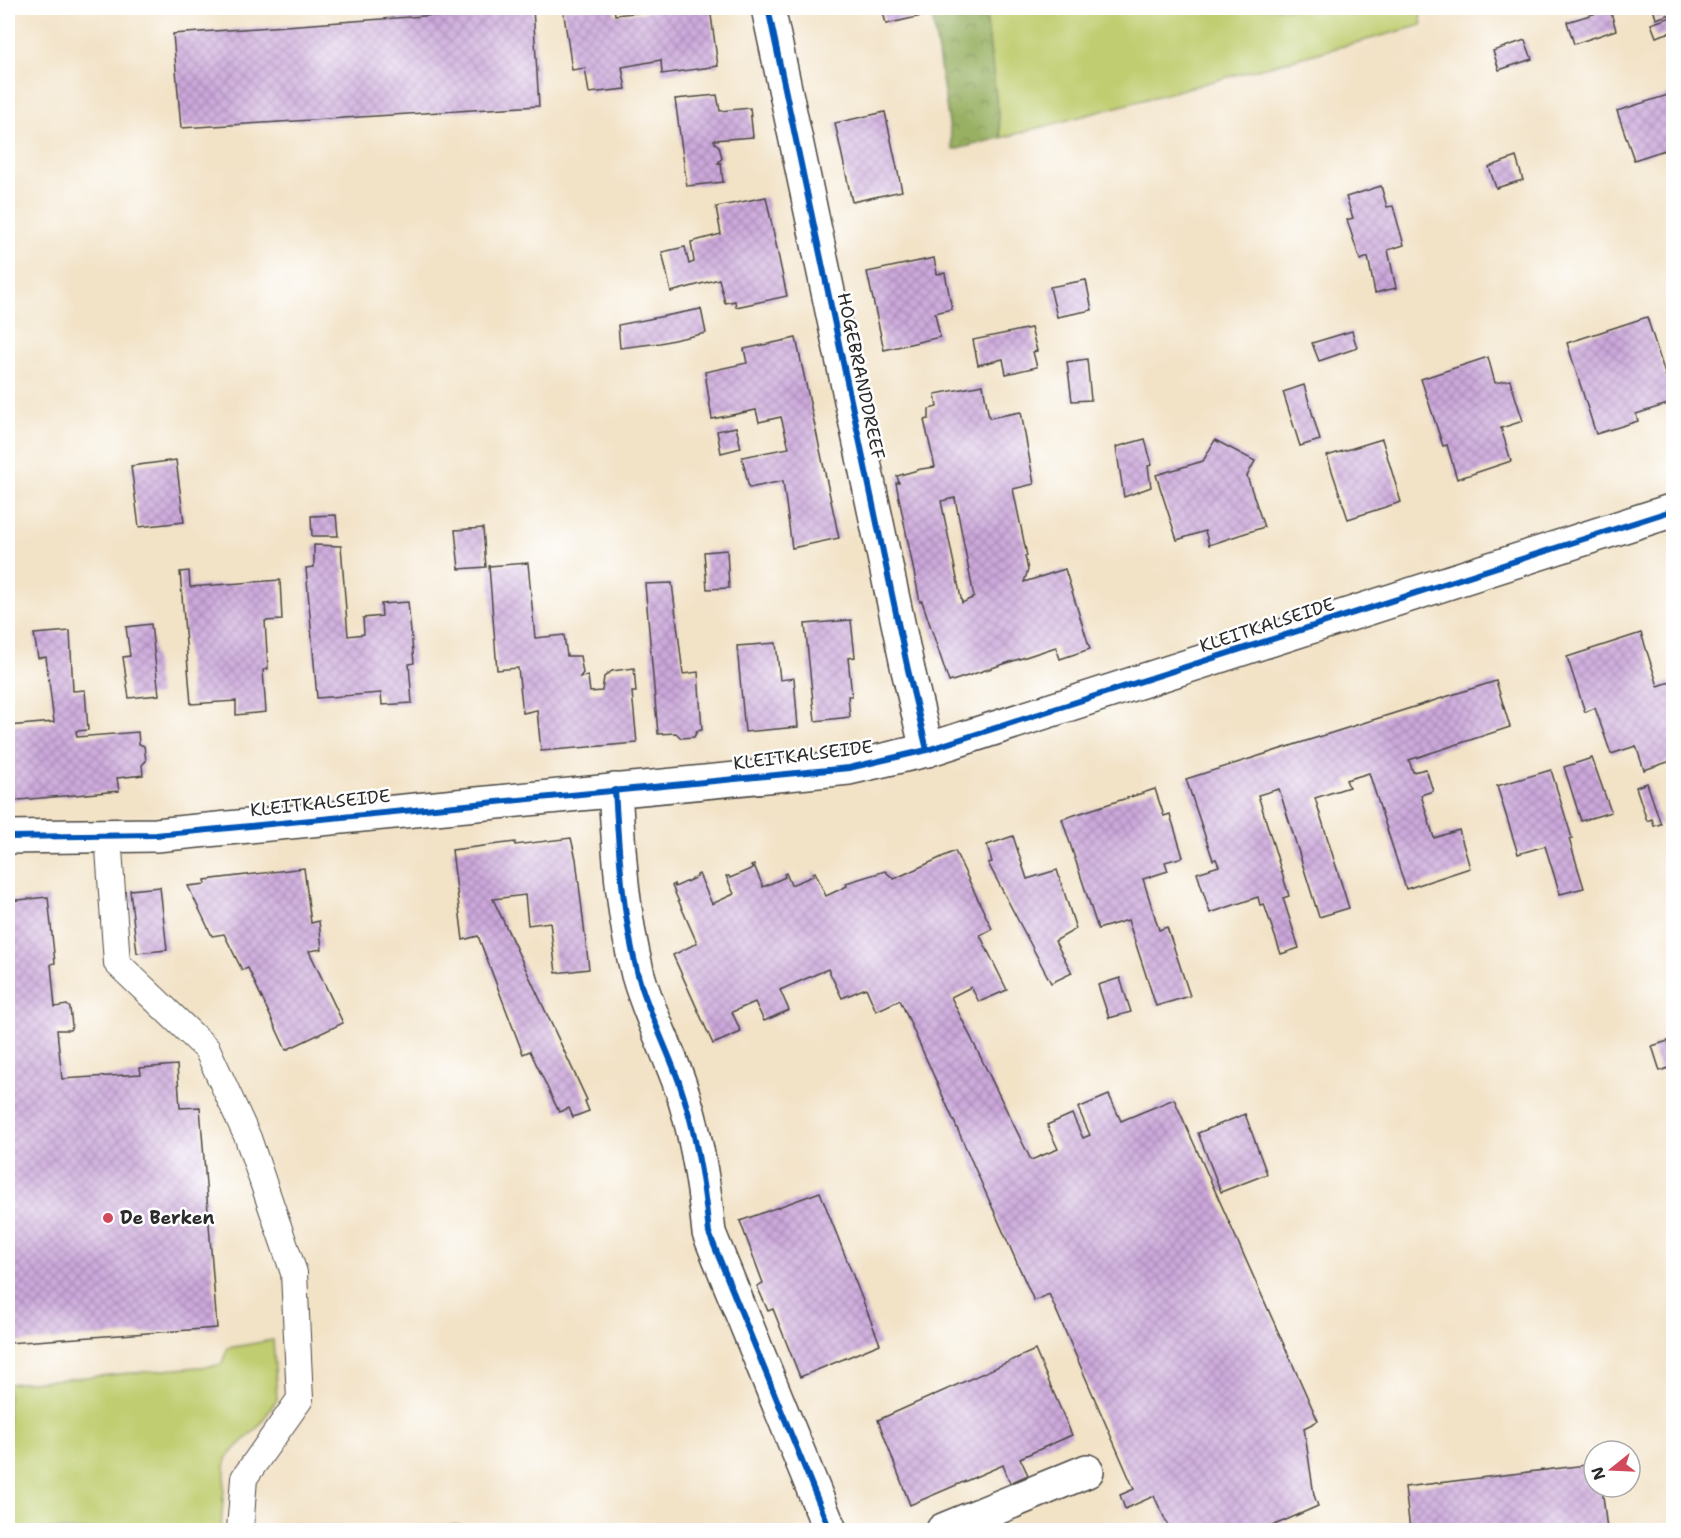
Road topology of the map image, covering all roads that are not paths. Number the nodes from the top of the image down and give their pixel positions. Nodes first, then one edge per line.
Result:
1 (768, 8) edge
2 (1674, 510) edge
3 (927, 750) junction
4 (615, 790) junction
5 (108, 835) junction
6 (8, 837) edge
7 (1087, 1471) dead end
8 (240, 1530) edge
9 (830, 1530) edge
10 (943, 1530) edge

1 - 3 street, HOGEBRANDDREEF
2 - 3 street, KLEITKALSEIDE
3 - 4 street, KLEITKALSEIDE
4 - 5 street, KLEITKALSEIDE
4 - 9 street
5 - 6 street, KLEITKALSEIDE
5 - 8 lane
7 - 10 street

